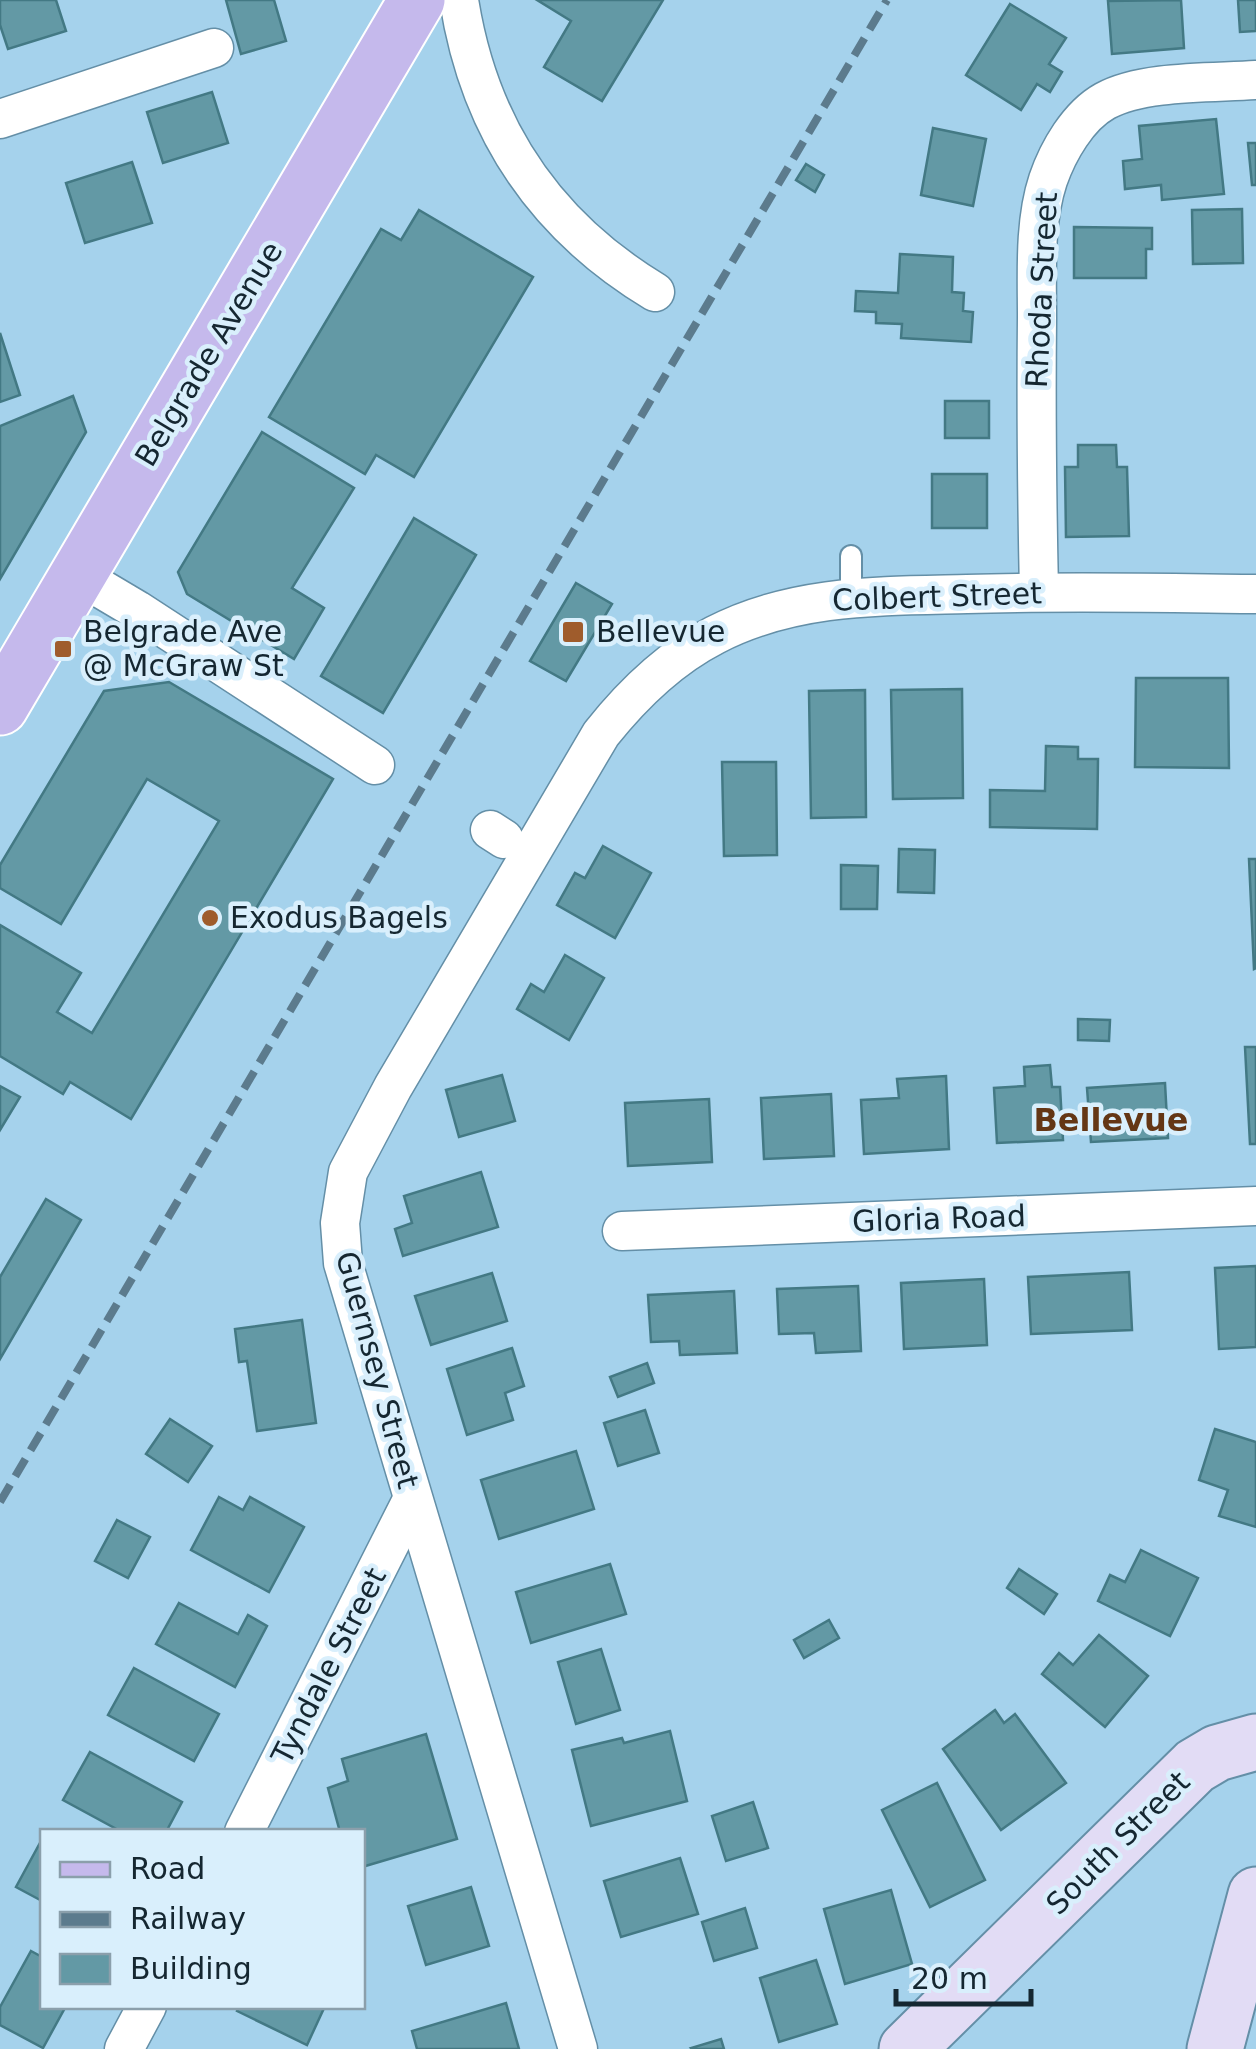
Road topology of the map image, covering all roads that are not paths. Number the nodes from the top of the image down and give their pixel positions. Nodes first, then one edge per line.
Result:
1 (416, 0) edge
2 (459, 0) edge
3 (214, 48) dead end
4 (1256, 80) edge
5 (0, 119) edge
6 (656, 292) dead end
7 (851, 556) dead end
8 (78, 575) junction
9 (1038, 592) junction
10 (1256, 594) edge
11 (852, 597) junction
12 (0, 707) edge
13 (602, 734) joint
14 (362, 756) dead end
15 (1256, 1206) edge
16 (622, 1231) dead end
17 (412, 1500) junction
18 (1256, 1742) edge
19 (246, 1829) edge
20 (1256, 1895) edge
21 (146, 2009) edge
22 (124, 2049) edge
23 (578, 2049) edge
24 (908, 2049) edge
25 (1215, 2049) edge

1 - 8 main road, Belgrade Avenue
2 - 6 street
3 - 5 street
4 - 9 street, Rhoda Street
7 - 11 lane
8 - 12 main road, Belgrade Avenue
8 - 14 street
9 - 10 street, Colbert Street
9 - 11 street, Colbert Street
11 - 13 street, Colbert Street
13 - 17 street, Guernsey Street
15 - 16 street, Gloria Road
17 - 19 street, Tyndale Street
17 - 23 street, Guernsey Street
18 - 24 street, South Street
20 - 25 street
21 - 22 street

